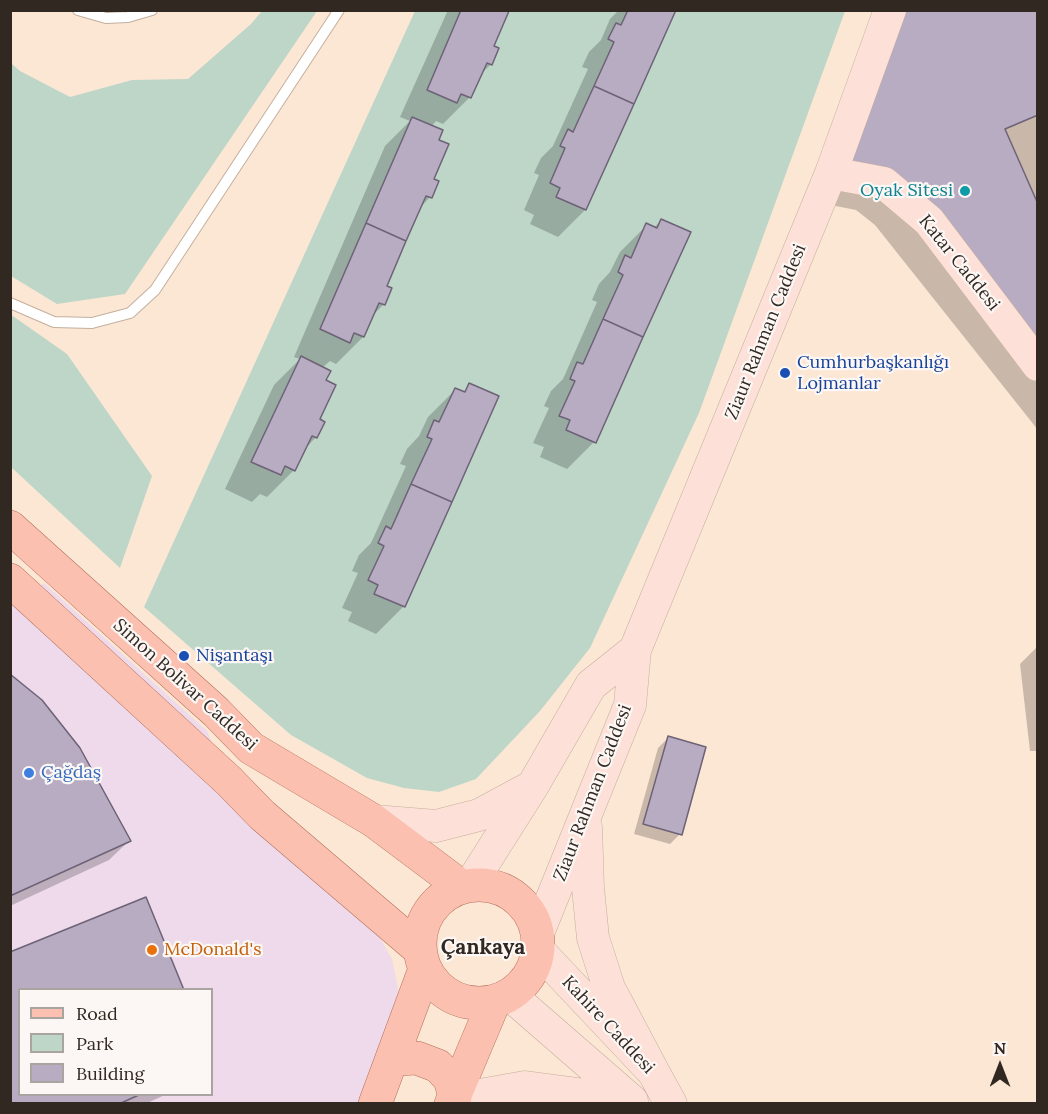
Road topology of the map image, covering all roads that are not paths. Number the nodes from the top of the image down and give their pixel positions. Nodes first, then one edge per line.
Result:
1 (78, 10) edge
2 (152, 10) edge
3 (339, 10) edge
4 (890, 10) edge
5 (831, 173) junction
6 (10, 303) edge
7 (1038, 365) edge
8 (10, 527) edge
9 (10, 580) edge
10 (635, 650) junction
11 (532, 787) junction
12 (586, 813) junction
13 (374, 821) junction
14 (466, 886) junction
15 (538, 942) junction
16 (422, 959) junction
17 (502, 998) junction
18 (390, 1064) junction
19 (654, 1073) junction
20 (456, 1101) edge
21 (634, 1102) edge
22 (375, 1104) edge
23 (671, 1104) edge

1 - 2 lane
3 - 6 lane
4 - 5 main road, Ziaur Rahman Caddesi
5 - 7 main road, Katar Caddesi
5 - 10 main road, Ziaur Rahman Caddesi
8 - 13 main road, Simon Bolivar Caddesi
9 - 16 main road
10 - 11 main road, Ziaur Rahman Caddesi
10 - 12 main road, Ziaur Rahman Caddesi
11 - 13 main road
11 - 14 main road, Ziaur Rahman Caddesi
12 - 15 main road, Ziaur Rahman Caddesi
12 - 19 main road
13 - 14 main road, Simon Bolivar Caddesi
14 - 15 main road
14 - 16 main road
15 - 17 main road
15 - 19 main road, Kahire Caddesi
16 - 17 main road
16 - 18 main road
17 - 20 main road
17 - 21 main road
18 - 20 main road
18 - 22 main road
19 - 23 main road, Kahire Caddesi
20 - 21 main road

